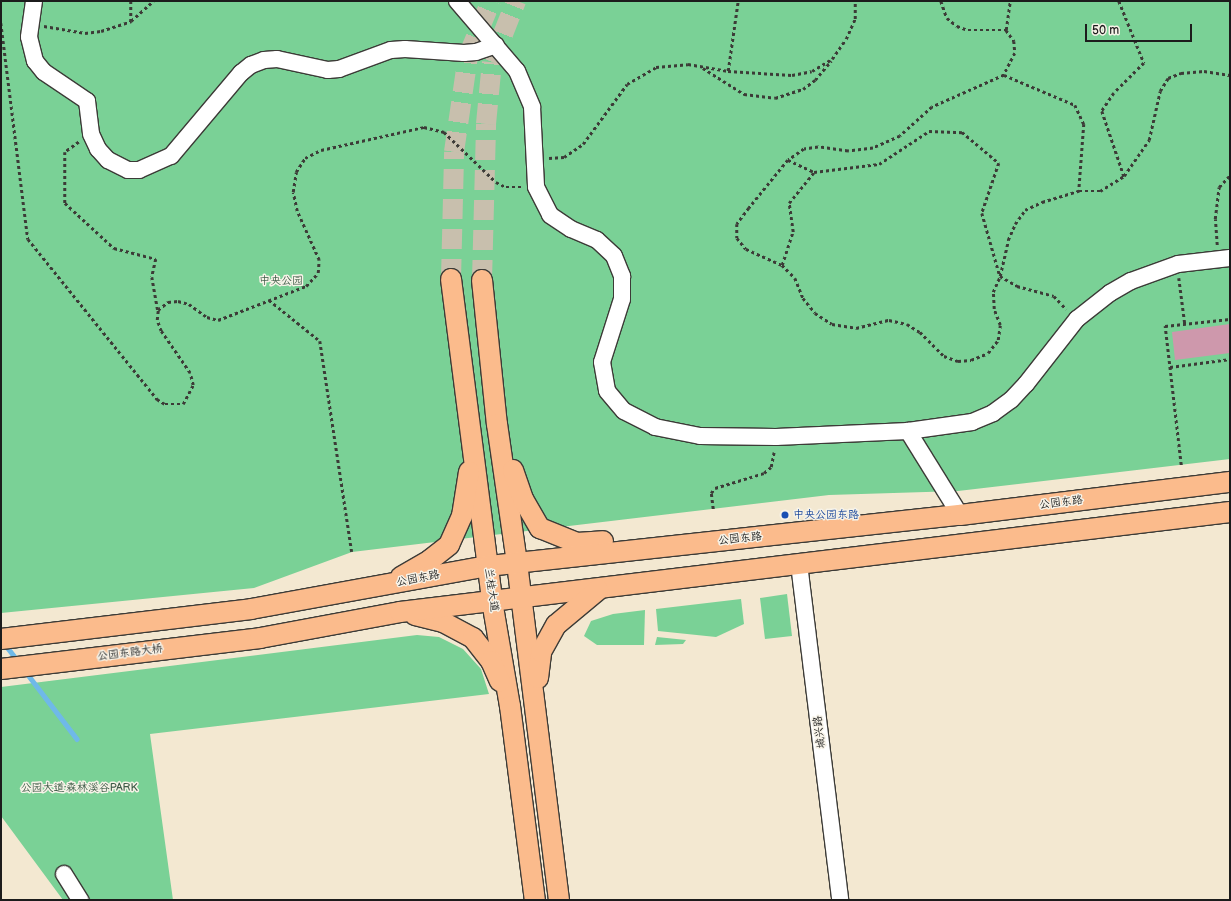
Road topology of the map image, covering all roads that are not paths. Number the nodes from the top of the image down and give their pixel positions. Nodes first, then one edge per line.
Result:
1 (34, 1) edge
2 (457, 1) edge
3 (496, 45) junction
4 (1224, 259) edge
5 (451, 279) tunnel mouth
6 (482, 280) tunnel mouth
7 (497, 424) junction
8 (908, 431) junction
9 (473, 452) junction
10 (1230, 482) edge
11 (1230, 512) edge
12 (960, 515) junction
13 (710, 542) junction
14 (517, 563) junction
15 (799, 564) junction
16 (488, 566) junction
17 (379, 587) junction
18 (600, 588) junction
19 (521, 598) junction
20 (492, 601) junction
21 (400, 612) junction
22 (1, 639) edge
23 (1, 669) edge
24 (510, 706) junction
25 (534, 706) junction
26 (64, 874) dead end
27 (80, 900) edge
28 (535, 900) edge
29 (559, 900) edge
30 (840, 900) edge

1 - 3 street
2 - 3 street
3 - 8 street
4 - 8 street
5 - 9 main road, 兰桂大道
6 - 7 main road
7 - 13 main road
7 - 14 main road
8 - 12 street
9 - 16 main road, 兰桂大道
9 - 17 main road
10 - 12 main road, 公园东路
11 - 15 main road
12 - 13 main road, 公园东路
13 - 14 main road, 公园东路
14 - 16 main road, 公园东路
14 - 19 main road
15 - 18 main road
15 - 30 street, 城兴路
16 - 17 main road, 公园东路
16 - 20 main road, 兰桂大道
17 - 22 main road, 公园东路
18 - 19 main road
18 - 25 main road
19 - 20 main road
19 - 25 main road
20 - 21 main road
20 - 24 main road, 兰桂大道
21 - 23 main road, 公园东路大桥
21 - 24 main road
24 - 28 main road, 兰桂大道
25 - 29 main road
26 - 27 street

